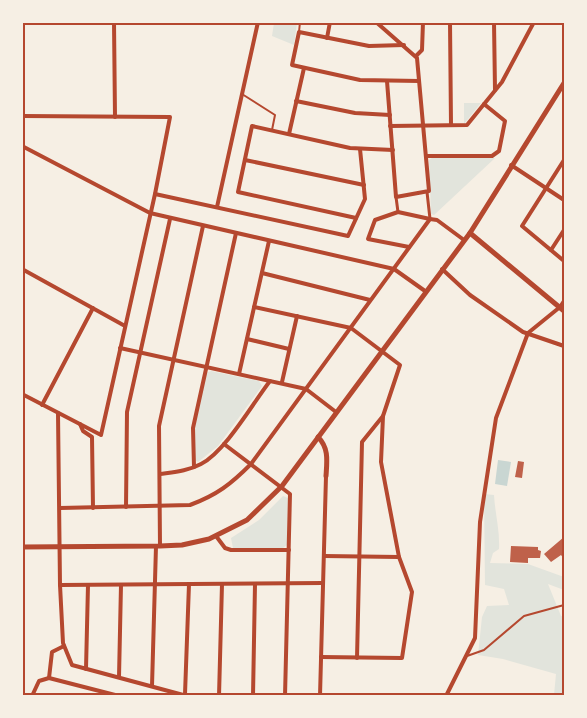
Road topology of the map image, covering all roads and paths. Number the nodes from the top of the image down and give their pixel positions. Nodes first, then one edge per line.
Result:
1 (114, 22) edge
2 (258, 22) edge
3 (300, 22) edge
4 (330, 22) edge
5 (376, 22) edge
6 (423, 22) edge
7 (450, 22) edge
8 (494, 22) edge
9 (534, 22) edge
10 (299, 32) junction
11 (327, 38) junction
12 (404, 45) junction
13 (416, 56) junction
14 (304, 68) junction
15 (387, 81) junction
16 (419, 81) junction
17 (564, 87) edge
18 (496, 90) junction
19 (242, 94) junction
20 (296, 101) junction
21 (484, 104) junction
22 (390, 115) junction
23 (22, 116) edge
24 (115, 117) junction
25 (451, 125) junction
26 (390, 126) junction
27 (424, 126) junction
28 (272, 130) junction
29 (288, 134) junction
30 (22, 146) edge
31 (360, 149) junction
32 (393, 150) junction
33 (426, 156) junction
34 (245, 160) junction
35 (564, 160) edge
36 (511, 166) junction
37 (364, 185) junction
38 (546, 189) junction
39 (428, 192) junction
40 (155, 194) junction
41 (396, 197) junction
42 (564, 200) edge
43 (217, 207) junction
44 (398, 212) junction
45 (150, 213) junction
46 (356, 218) junction
47 (430, 218) junction
48 (170, 219) junction
49 (203, 226) junction
50 (564, 230) edge
51 (470, 232) junction
52 (236, 233) junction
53 (464, 240) junction
54 (269, 241) junction
55 (409, 248) junction
56 (551, 250) junction
57 (564, 261) edge
58 (394, 269) junction
59 (442, 269) junction
60 (22, 270) edge
61 (262, 274) junction
62 (425, 291) junction
63 (370, 300) junction
64 (564, 301) edge
65 (254, 307) junction
66 (93, 308) junction
67 (562, 309) edge
68 (297, 316) junction
69 (125, 326) junction
70 (351, 328) junction
71 (528, 333) junction
72 (247, 339) junction
73 (564, 346) edge
74 (120, 348) junction
75 (289, 349) junction
76 (382, 351) junction
77 (141, 352) junction
78 (173, 359) junction
79 (206, 365) junction
80 (239, 374) junction
81 (270, 381) junction
82 (282, 382) junction
83 (306, 389) junction
84 (22, 394) edge
85 (42, 404) junction
86 (336, 412) junction
87 (58, 413) junction
88 (383, 416) junction
89 (80, 424) junction
90 (318, 437) junction
91 (224, 444) junction
92 (251, 464) junction
93 (194, 467) junction
94 (160, 474) junction
95 (326, 476) joint
96 (282, 486) junction
97 (126, 507) junction
98 (160, 507) junction
99 (60, 508) junction
100 (93, 508) junction
101 (216, 536) junction
102 (60, 546) junction
103 (158, 546) junction
104 (22, 547) edge
105 (289, 550) junction
106 (324, 556) junction
107 (359, 557) junction
108 (399, 557) junction
109 (288, 583) junction
110 (189, 584) junction
111 (222, 584) junction
112 (255, 584) junction
113 (324, 584) junction
114 (88, 585) junction
115 (121, 585) junction
116 (155, 585) junction
117 (60, 586) junction
118 (564, 605) edge
119 (64, 646) junction
120 (467, 656) junction
121 (321, 657) junction
122 (357, 658) junction
123 (86, 669) junction
124 (119, 677) junction
125 (49, 678) junction
126 (152, 686) junction
127 (186, 695) edge
128 (32, 696) edge
129 (119, 696) edge
130 (219, 696) edge
131 (252, 696) edge
132 (285, 696) edge
133 (320, 696) edge
134 (446, 696) edge

1 - 24 street
2 - 19 street
3 - 10 lane
4 - 11 street
5 - 12 street
6 - 13 street
7 - 25 street
8 - 18 street
9 - 18 street
10 - 11 street
10 - 14 street
11 - 12 street
12 - 13 street
13 - 16 street
14 - 15 street
14 - 20 street
15 - 16 street
15 - 22 street
16 - 27 street
17 - 36 street
18 - 21 street
19 - 28 lane
19 - 43 street
20 - 22 street
20 - 29 street
21 - 25 street
21 - 33 street
22 - 26 street
23 - 24 street
24 - 40 street
25 - 27 street
26 - 27 street
26 - 32 street
27 - 33 street
28 - 29 street
28 - 34 street
29 - 31 street
30 - 45 street
31 - 32 street
31 - 37 street
32 - 41 street
33 - 39 street
34 - 37 street
34 - 46 street
35 - 38 street
36 - 38 street
36 - 51 street
37 - 46 street
38 - 42 street
38 - 56 street
39 - 41 street
39 - 47 street
40 - 43 street
40 - 45 street
41 - 44 street
43 - 46 street
44 - 47 street
44 - 55 street
45 - 48 street
45 - 69 street
47 - 53 street
47 - 55 street
48 - 49 street
48 - 77 street
49 - 52 street
49 - 78 street
50 - 56 street
51 - 53 street
51 - 67 street
52 - 54 street
52 - 79 street
53 - 59 street
54 - 58 street
54 - 61 street
55 - 58 street
56 - 57 street
58 - 62 street
58 - 63 street
59 - 62 street
59 - 71 street
60 - 66 street
61 - 63 street
61 - 65 street
62 - 76 street
63 - 70 street
64 - 67 street
65 - 68 street
65 - 72 street
66 - 69 street
66 - 85 street
67 - 71 street
68 - 70 street
68 - 75 street
69 - 74 street
70 - 76 street
70 - 83 street
71 - 73 street
71 - 120 street
72 - 75 street
72 - 80 street
74 - 77 street
74 - 89 street
75 - 82 street
76 - 86 street
76 - 88 street
77 - 78 street
77 - 97 street
78 - 79 street
78 - 94 street
79 - 80 street
79 - 93 street
80 - 81 street
81 - 82 street
81 - 91 street
82 - 83 street
83 - 86 street
83 - 92 street
84 - 85 street
85 - 87 street
86 - 90 street
87 - 89 street
87 - 99 street
88 - 107 street
88 - 108 street
89 - 100 street
90 - 95 street
90 - 96 street
91 - 92 street
91 - 93 street
92 - 96 street
92 - 98 street
93 - 94 street
94 - 98 street
95 - 106 street
96 - 101 street
96 - 105 street
97 - 98 street
97 - 100 street
98 - 103 street
99 - 100 street
99 - 102 street
101 - 103 street
101 - 105 street
102 - 103 street
102 - 104 street
102 - 117 street
103 - 116 street
105 - 109 street
106 - 107 street
106 - 113 street
107 - 108 street
107 - 122 street
108 - 122 street
109 - 112 street
109 - 113 street
109 - 132 street
110 - 111 street
110 - 116 street
110 - 127 street
111 - 112 street
111 - 130 street
112 - 131 street
113 - 121 street
114 - 115 street
114 - 117 street
114 - 123 street
115 - 116 street
115 - 124 street
116 - 126 street
117 - 119 street
118 - 120 lane
119 - 123 street
119 - 125 street
120 - 134 street
121 - 122 street
121 - 133 street
123 - 124 street
124 - 126 street
125 - 128 street
125 - 129 street
126 - 127 street

